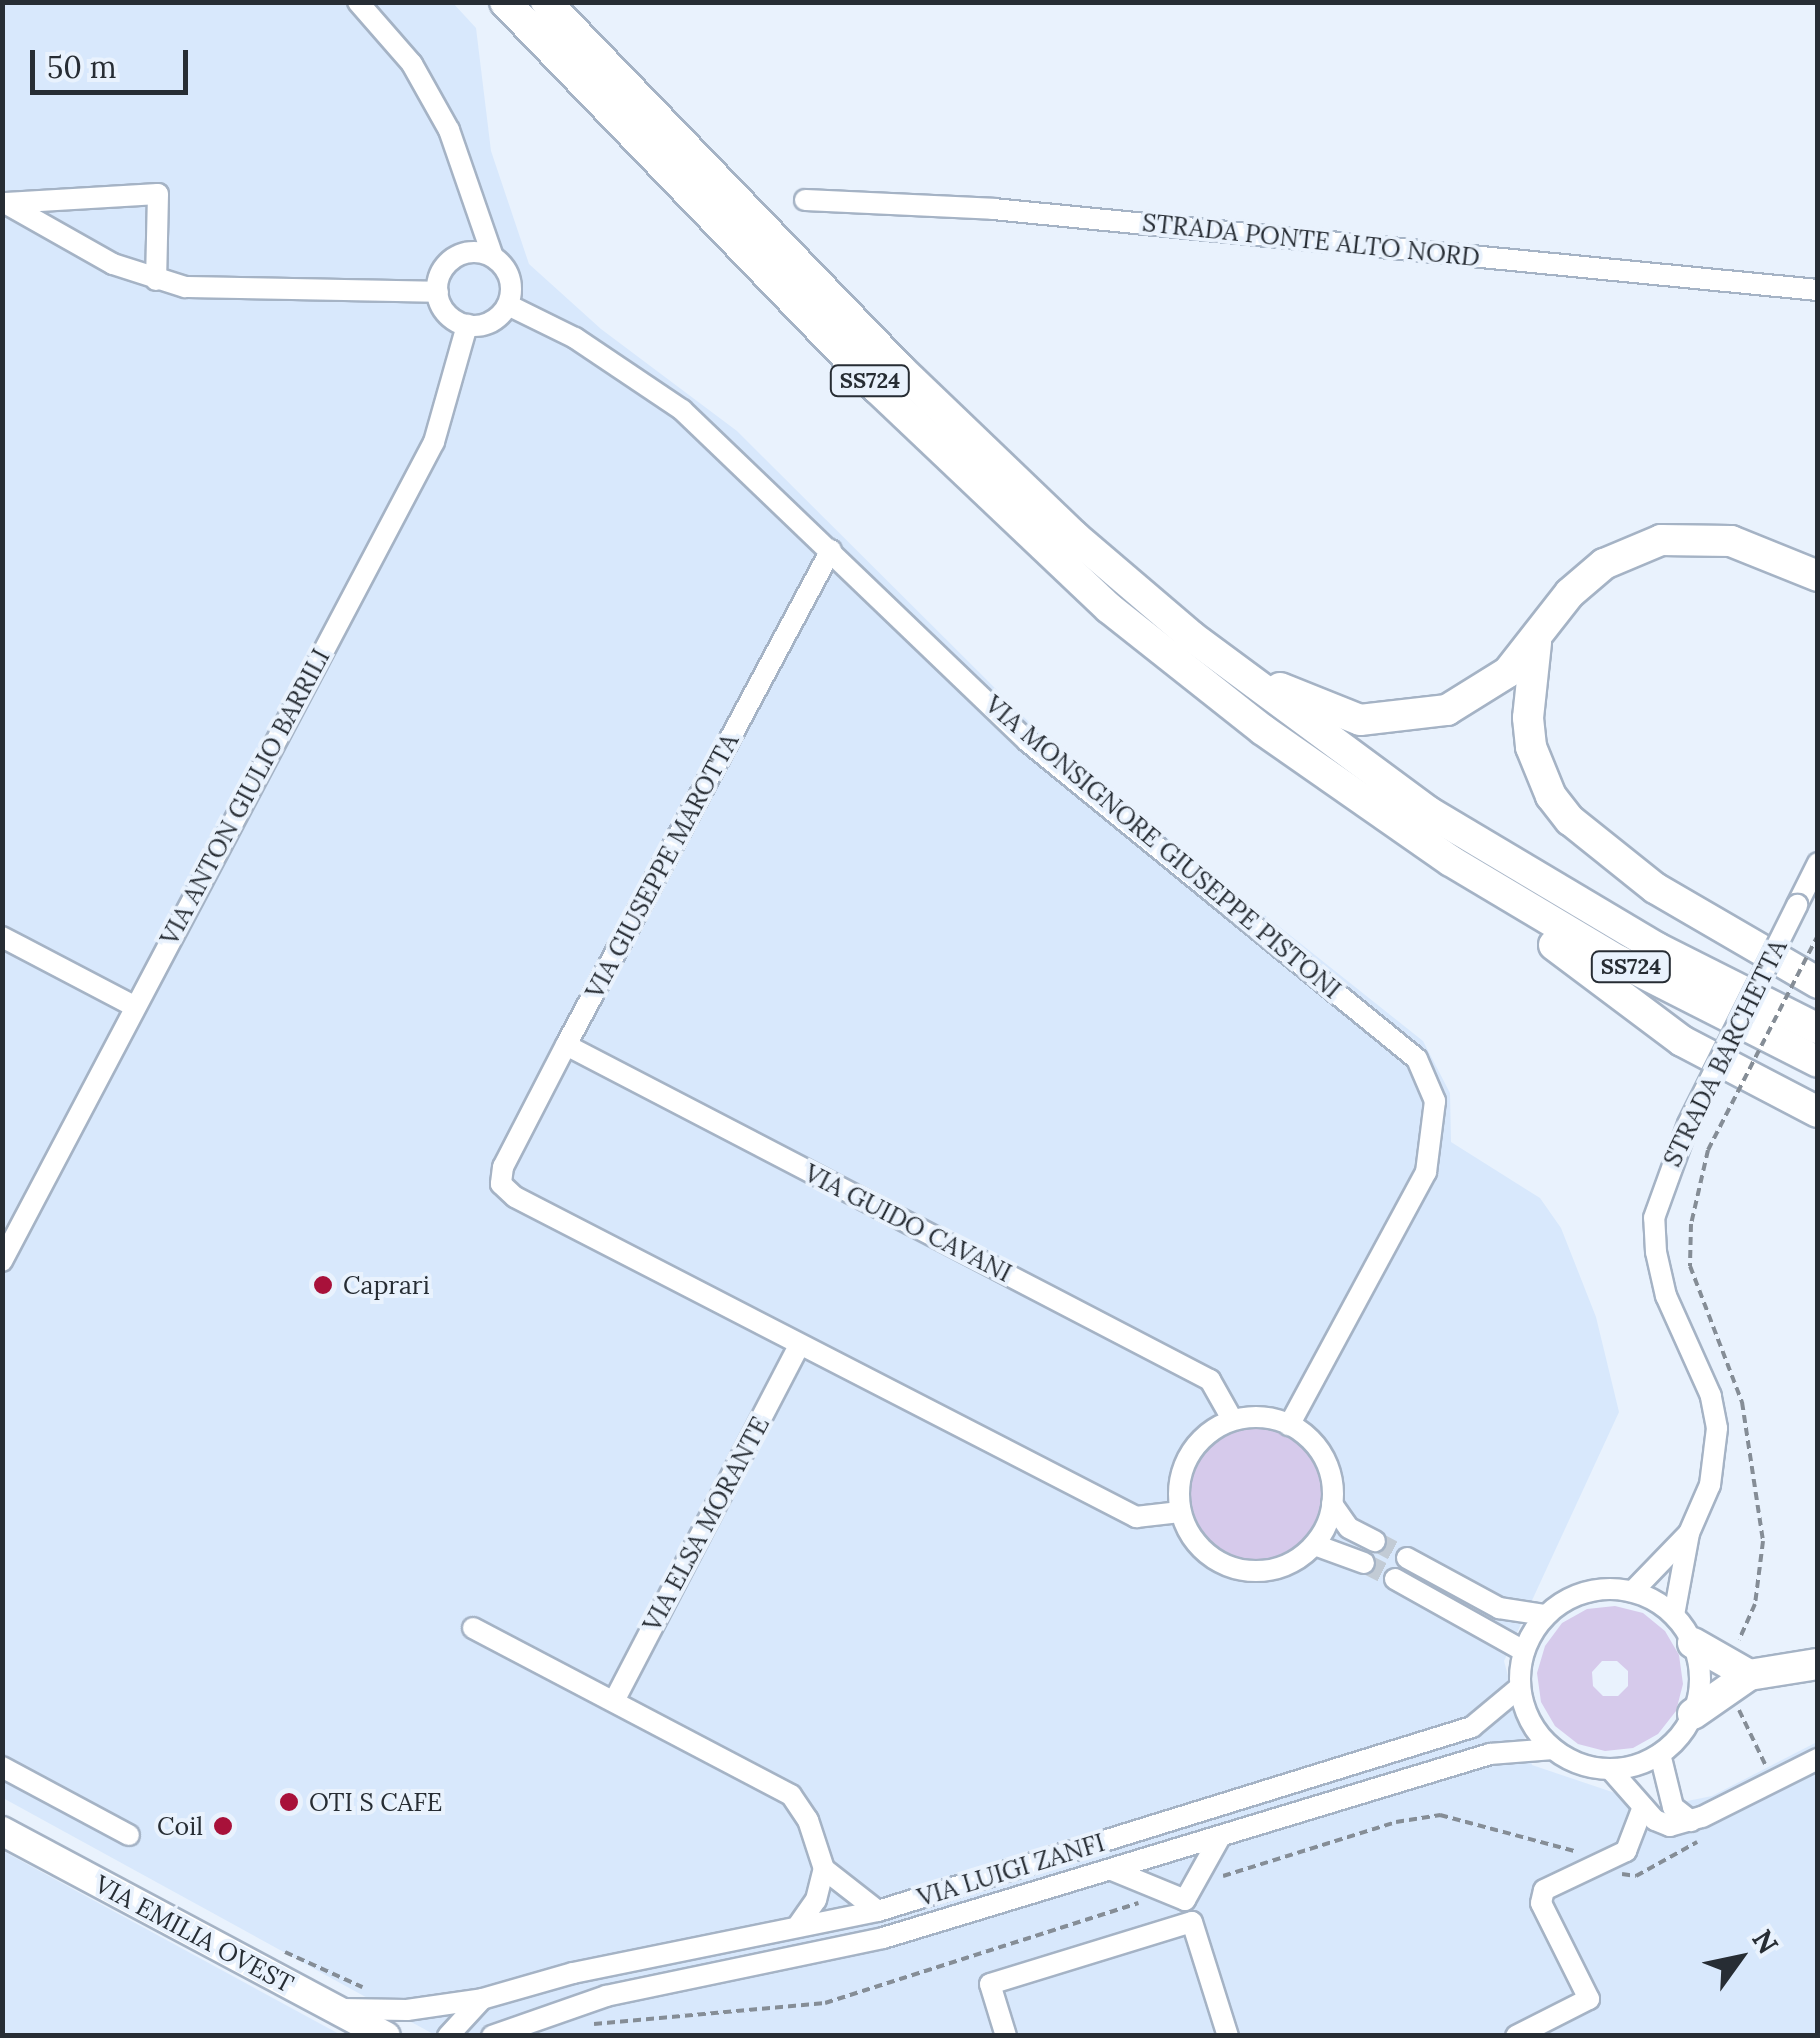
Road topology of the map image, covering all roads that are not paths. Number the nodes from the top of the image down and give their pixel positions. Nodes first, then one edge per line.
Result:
1 (358, 2) edge
2 (505, 2) edge
3 (546, 2) edge
4 (805, 200) dead end
5 (4, 203) edge
6 (494, 257) junction
7 (156, 280) junction
8 (1818, 290) edge
9 (438, 292) junction
10 (508, 305) junction
11 (467, 325) junction
12 (830, 550) junction
13 (1783, 562) junction
14 (1818, 576) edge
15 (1818, 600) edge
16 (1192, 636) junction
17 (1536, 643) junction
18 (1451, 861) junction
19 (1818, 862) edge
20 (2, 937) edge
21 (1818, 983) edge
22 (134, 1006) junction
23 (1818, 1029) edge
24 (566, 1045) junction
25 (1818, 1062) edge
26 (1818, 1112) edge
27 (2, 1260) edge
28 (799, 1346) junction
29 (1232, 1419) junction
30 (1289, 1425) junction
31 (1332, 1504) junction
32 (1180, 1512) junction
33 (1689, 1532) junction
34 (1375, 1541) tunnel mouth
35 (1314, 1545) junction
36 (1406, 1558) tunnel mouth
37 (1364, 1563) tunnel mouth
38 (1395, 1579) tunnel mouth
39 (1633, 1591) junction
40 (1546, 1615) junction
41 (1674, 1615) junction
42 (474, 1628) dead end
43 (1693, 1644) junction
44 (1524, 1651) junction
45 (1818, 1664) edge
46 (1735, 1676) junction
47 (1520, 1687) junction
48 (614, 1701) junction
49 (1693, 1714) junction
50 (1553, 1749) junction
51 (1660, 1754) junction
52 (1818, 1759) edge
53 (2, 1767) edge
54 (1610, 1769) junction
55 (1642, 1807) junction
56 (1691, 1820) junction
57 (3, 1831) edge
58 (129, 1835) dead end
59 (1220, 1837) junction
60 (824, 1869) junction
61 (1112, 1870) junction
62 (1186, 1900) junction
63 (878, 1911) junction
64 (1192, 1922) junction
65 (800, 1924) junction
66 (482, 1998) junction
67 (576, 2004) junction
68 (336, 2009) junction
69 (386, 2036) edge
70 (448, 2036) edge
71 (492, 2036) edge
72 (545, 2036) edge
73 (1006, 2036) edge
74 (1228, 2036) edge
75 (1516, 2036) edge

1 - 6 street
2 - 18 highway, SS724
3 - 16 highway, SS724
4 - 8 street, STRADA PONTE ALTO NORD
5 - 7 street
5 - 7 street
6 - 9 street
6 - 10 street
7 - 9 street
9 - 11 street
10 - 11 street
10 - 12 street, VIA MONSIGNORE GIUSEPPE PISTONI
11 - 22 street, VIA ANTON GIULIO BARRILI
12 - 24 street, VIA GIUSEPPE MAROTTA
12 - 30 street, VIA MONSIGNORE GIUSEPPE PISTONI
13 - 14 highway
13 - 15 highway
13 - 17 highway
16 - 17 highway
16 - 23 highway, SS724
17 - 21 highway
18 - 25 highway, SS724
18 - 26 highway
19 - 33 street, STRADA BARCHETTA, bridge
20 - 22 street
22 - 27 street, VIA ANTON GIULIO BARRILI
24 - 28 street, VIA GIUSEPPE MAROTTA
24 - 29 street, VIA GUIDO CAVANI
28 - 32 street
28 - 48 street, VIA ELSA MORANTE
29 - 30 street
29 - 32 street
30 - 31 street
31 - 34 street
31 - 35 street
32 - 35 street
33 - 39 street, STRADA BARCHETTA
33 - 41 street, STRADA BARCHETTA
35 - 37 street
36 - 40 street
38 - 44 street
39 - 40 street
39 - 41 street
40 - 44 street
41 - 43 street
42 - 48 street
43 - 46 highway
43 - 49 street
44 - 47 street
45 - 46 highway
46 - 49 highway
47 - 50 street
47 - 63 street, VIA LUIGI ZANFI
48 - 60 street
49 - 51 street
50 - 54 street
50 - 59 street, VIA LUIGI ZANFI
51 - 54 street
51 - 56 street
52 - 56 street
53 - 58 street
54 - 55 street
55 - 56 street
55 - 75 street
57 - 68 main road, VIA EMILIA OVEST
59 - 61 street, VIA LUIGI ZANFI
59 - 62 street
60 - 63 street
60 - 65 street
61 - 62 street
61 - 67 street, VIA LUIGI ZANFI
62 - 64 street
63 - 65 street, VIA LUIGI ZANFI
64 - 73 street
64 - 74 street
65 - 66 street, VIA LUIGI ZANFI
66 - 68 street, VIA LUIGI ZANFI
66 - 70 street
67 - 71 street, VIA LUIGI ZANFI
67 - 72 street
68 - 69 main road, VIA EMILIA OVEST

